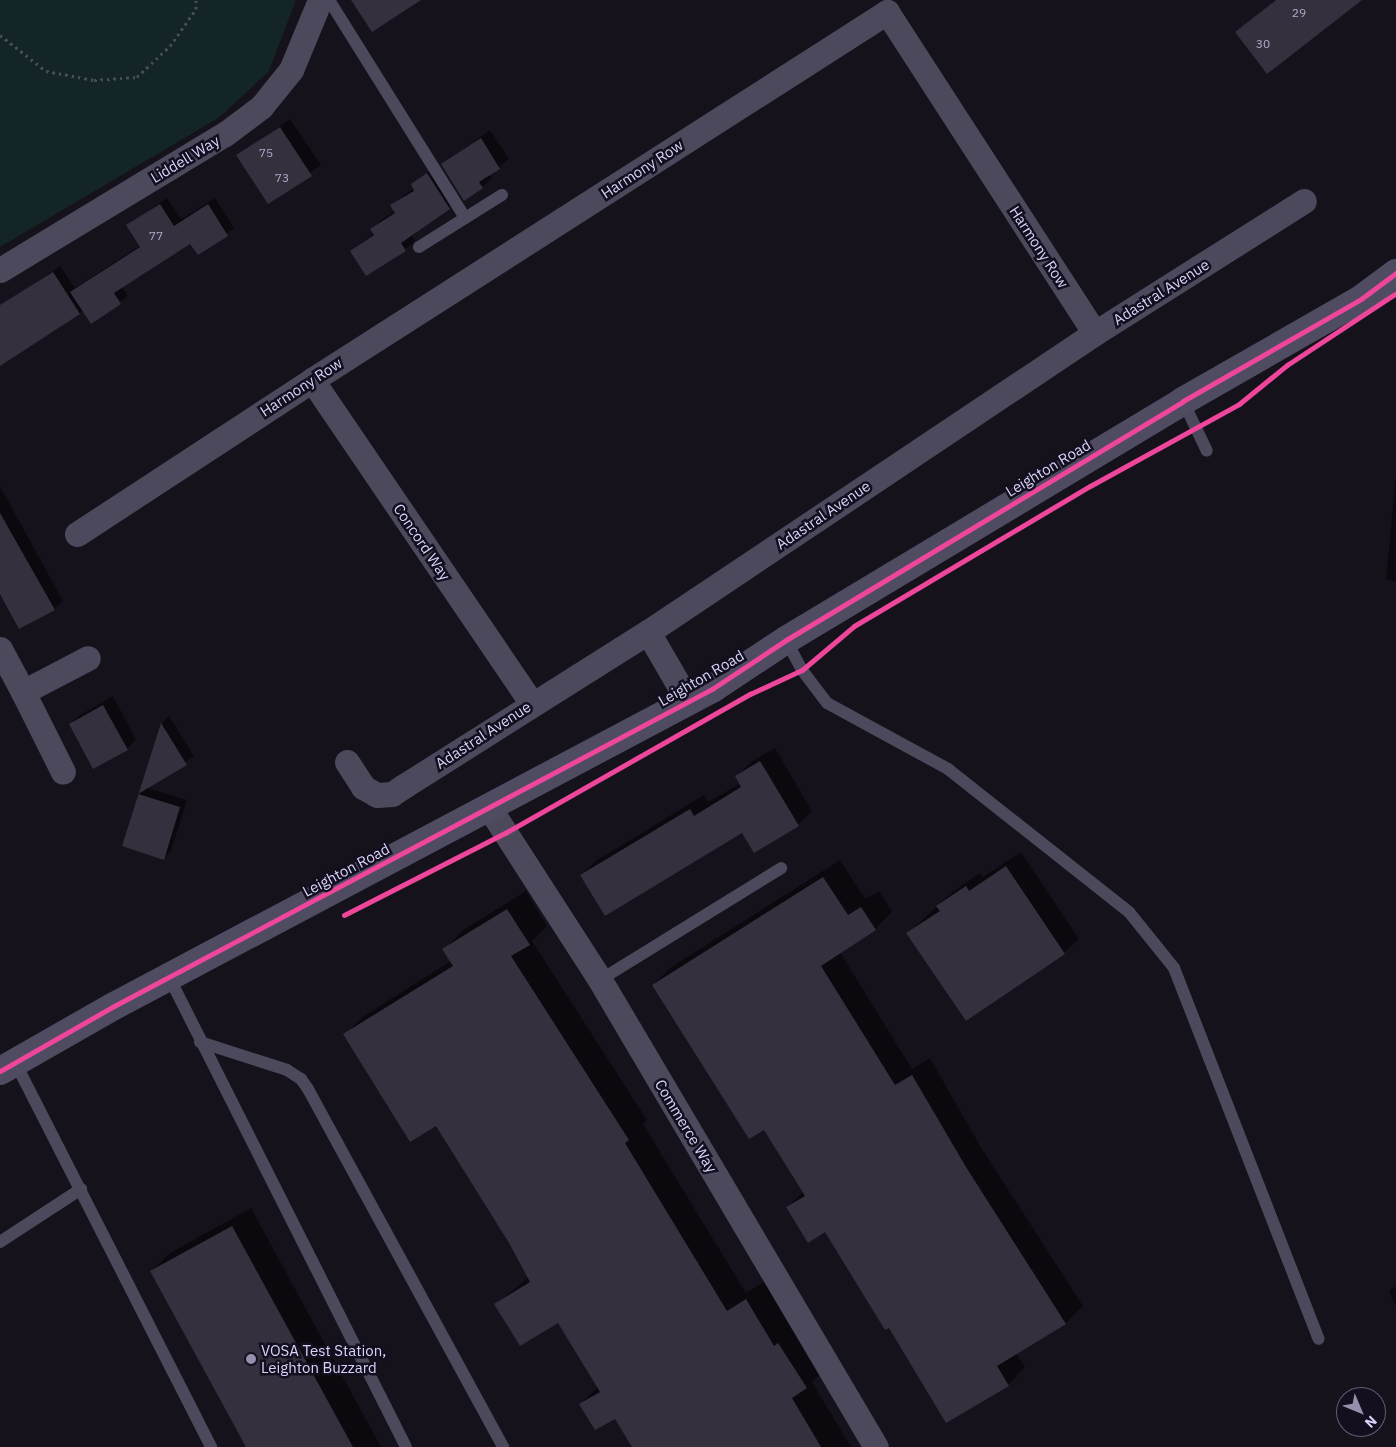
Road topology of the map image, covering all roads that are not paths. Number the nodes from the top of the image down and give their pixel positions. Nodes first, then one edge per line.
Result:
1 (320, 0) edge
2 (329, 0) edge
3 (502, 195) dead end
4 (1304, 201) dead end
5 (465, 218) junction
6 (419, 247) dead end
7 (0, 270) edge
8 (1396, 273) edge
9 (1096, 333) junction
10 (312, 380) junction
11 (1183, 401) junction
12 (1207, 452) dead end
13 (78, 534) dead end
14 (648, 632) junction
15 (786, 640) junction
16 (0, 649) edge
17 (88, 658) dead end
18 (23, 692) junction
19 (688, 701) junction
20 (532, 704) junction
21 (347, 762) dead end
22 (63, 772) dead end
23 (490, 809) junction
24 (781, 868) dead end
25 (169, 978) junction
26 (600, 980) junction
27 (200, 1042) junction
28 (8, 1067) edge
29 (81, 1189) junction
30 (0, 1242) edge
31 (1319, 1340) dead end
32 (211, 1447) edge
33 (406, 1447) edge
34 (503, 1447) edge
35 (876, 1447) edge

1 - 7 street, Liddell Way
2 - 5 lane
3 - 5 lane
4 - 9 street, Adastral Avenue
5 - 6 lane
8 - 11 street, Leighton Road
9 - 10 street, Harmony Row
9 - 14 street, Adastral Avenue
10 - 13 street, Harmony Row
10 - 20 street, Concord Way
11 - 12 lane
11 - 15 street, Leighton Road
14 - 19 street
14 - 20 street, Adastral Avenue
15 - 19 street, Leighton Road
15 - 31 lane
16 - 18 street
17 - 18 street
18 - 22 street
19 - 23 street, Leighton Road
20 - 21 street, Adastral Avenue
23 - 25 street, Leighton Road
23 - 26 street, Commerce Way
24 - 26 lane
25 - 27 lane
25 - 28 street, Leighton Road
26 - 35 street, Commerce Way
27 - 33 lane
27 - 34 lane
28 - 29 lane
29 - 30 lane
29 - 32 lane

